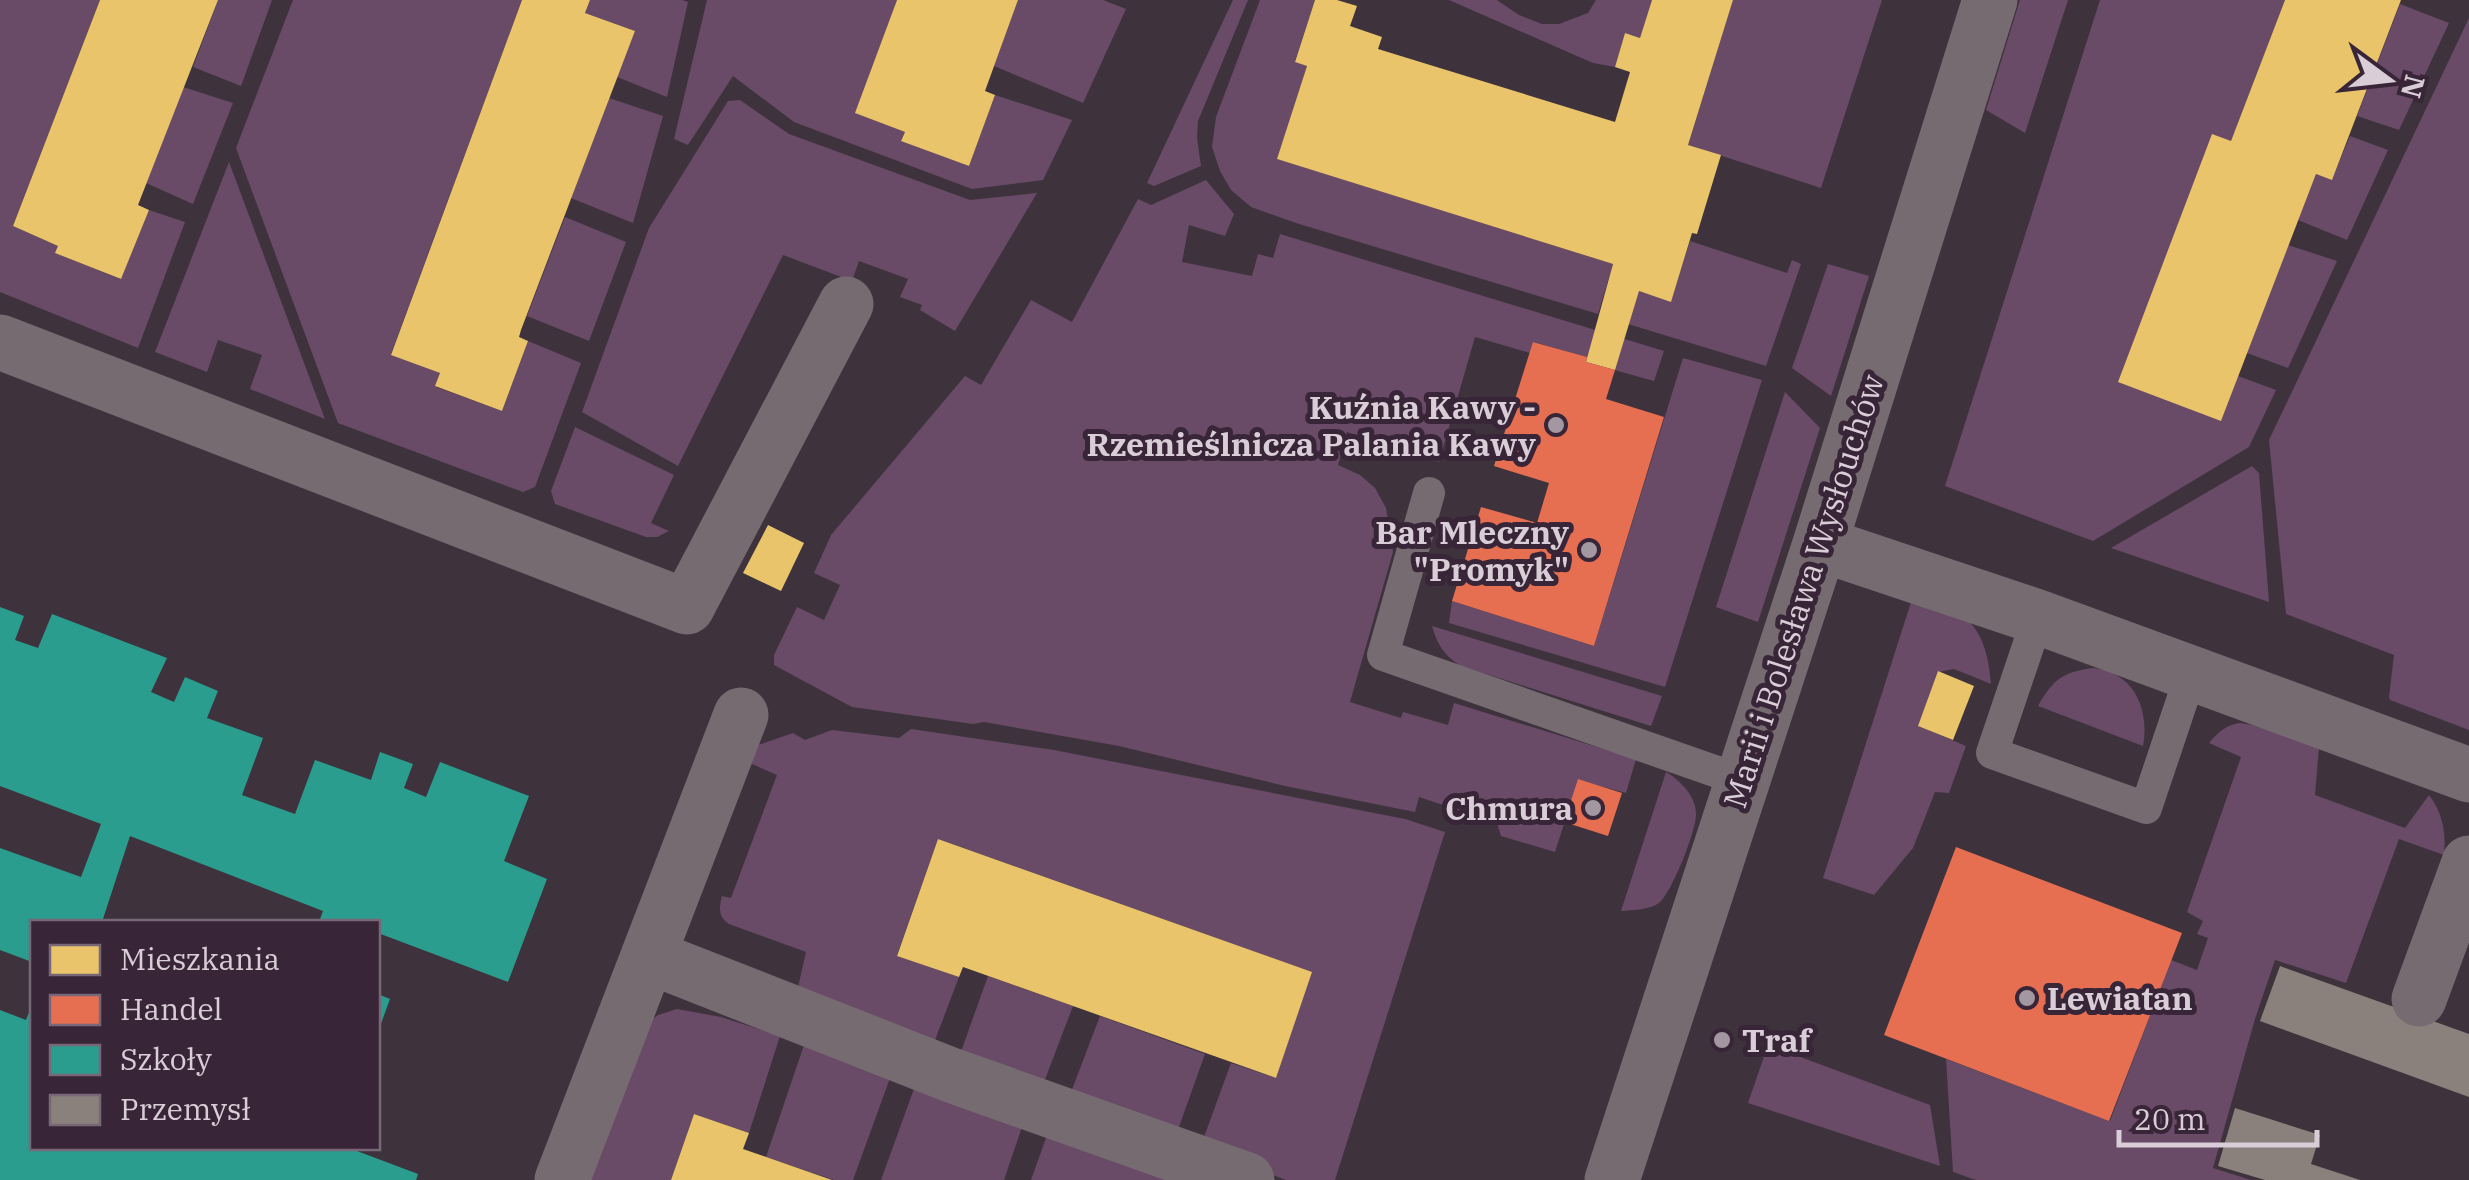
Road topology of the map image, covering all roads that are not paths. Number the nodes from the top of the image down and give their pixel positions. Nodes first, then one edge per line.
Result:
1 (1990, 0) edge
2 (846, 304) dead end
3 (0, 342) edge
4 (1429, 494) dead end
5 (1820, 544) junction
6 (2038, 617) junction
7 (2191, 674) junction
8 (740, 715) dead end
9 (2469, 774) edge
10 (1743, 781) junction
11 (2469, 863) edge
12 (648, 956) junction
13 (2419, 999) dead end
14 (562, 1180) edge
15 (1246, 1180) edge
16 (1612, 1180) edge

1 - 5 street, Marii i Bolesława Wysłouchów
2 - 3 street
4 - 10 lane
5 - 6 street
5 - 10 street, Marii i Bolesława Wysłouchów
6 - 7 street
6 - 7 lane
7 - 9 street
8 - 12 street
10 - 16 street, Marii i Bolesława Wysłouchów
11 - 13 street
12 - 14 street
12 - 15 street

